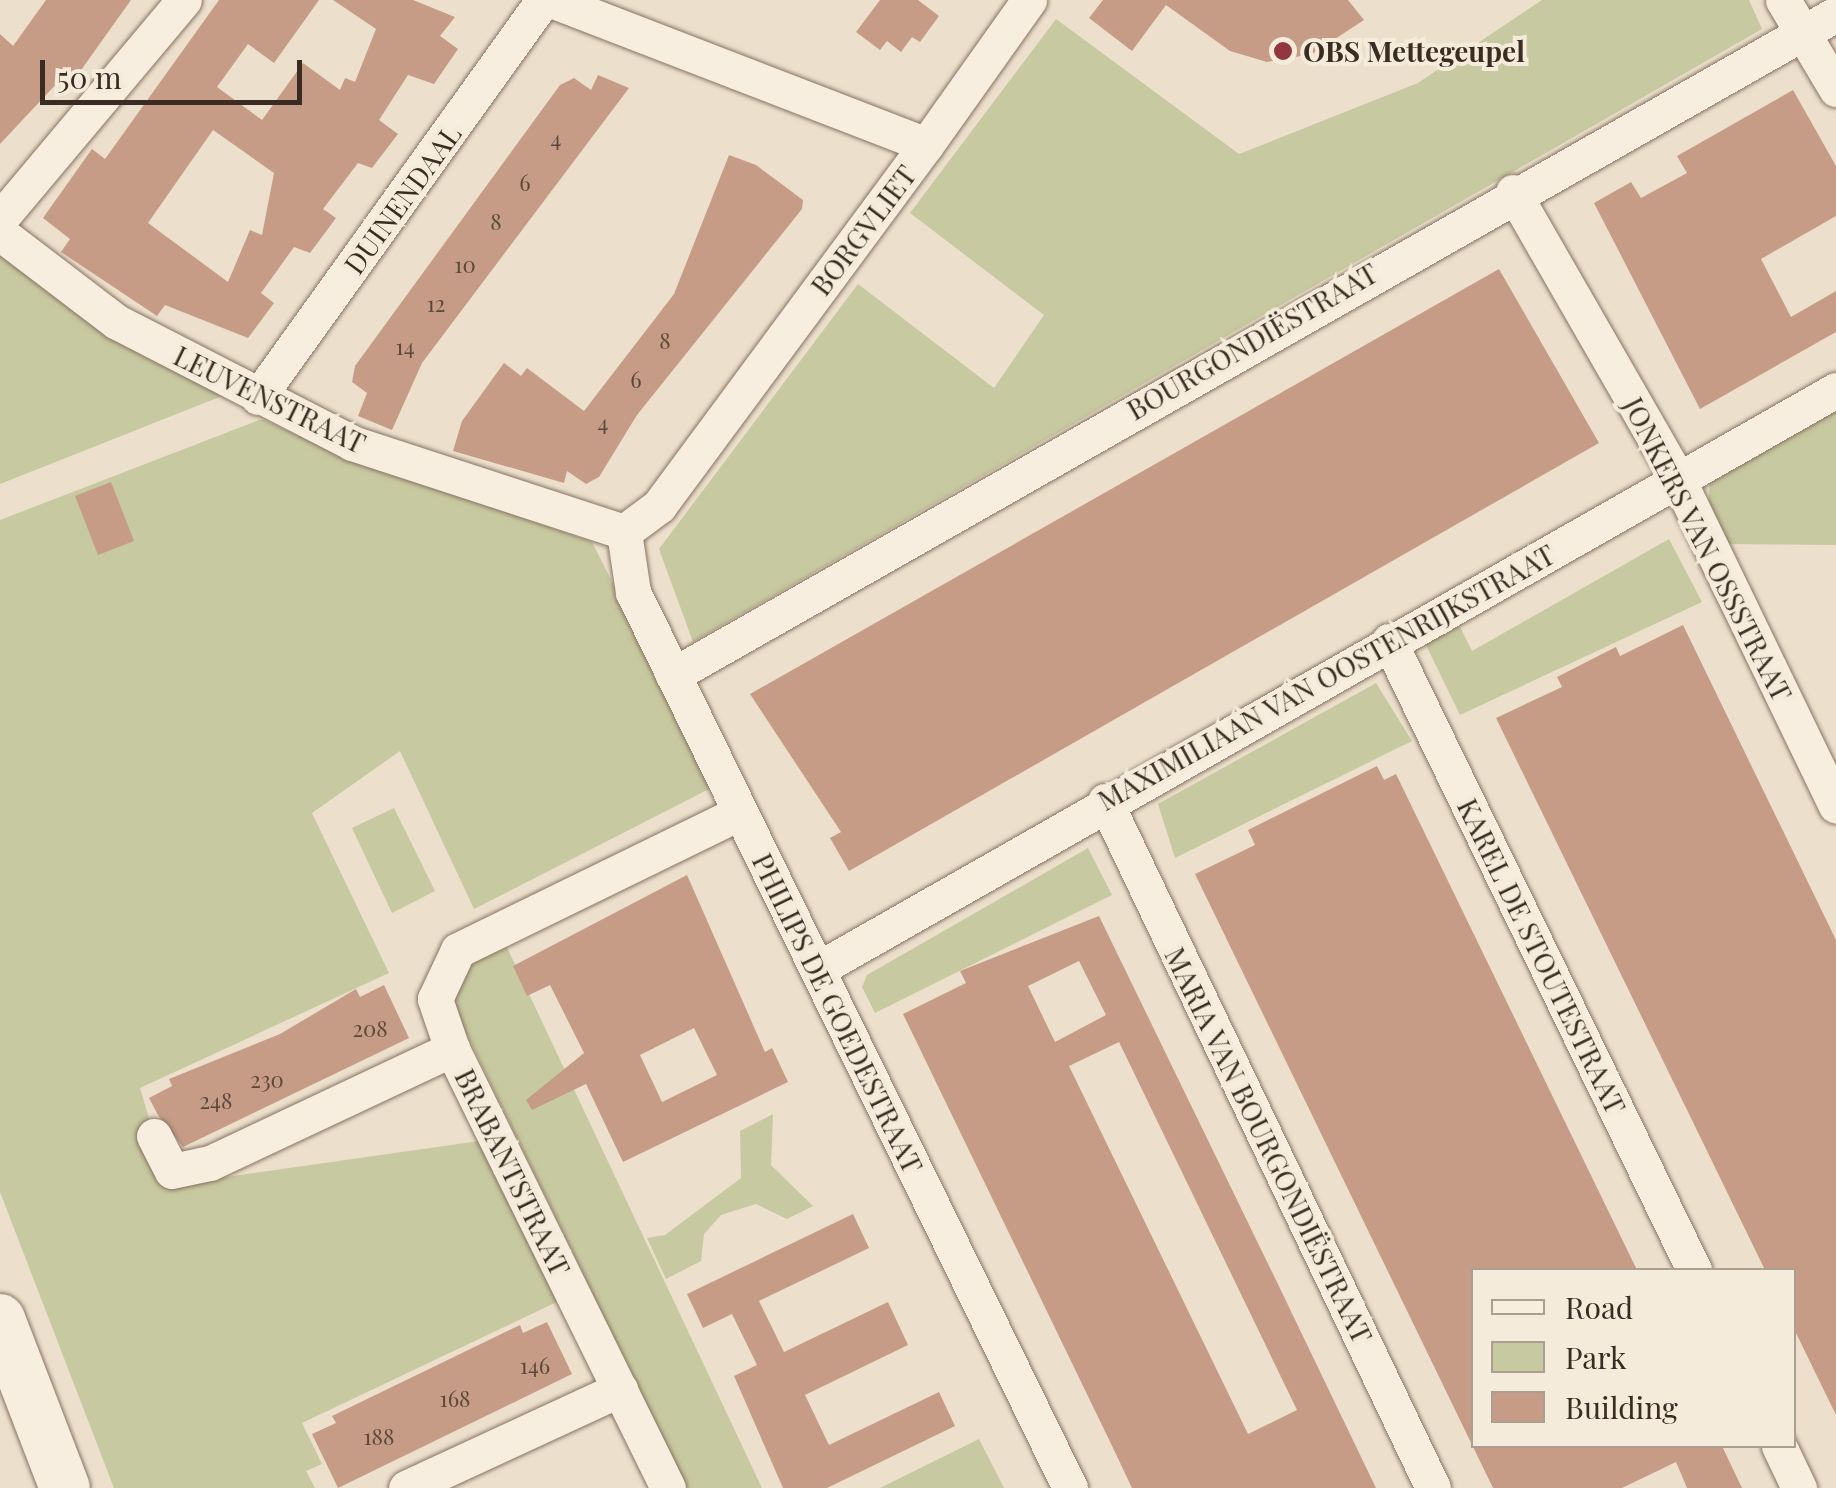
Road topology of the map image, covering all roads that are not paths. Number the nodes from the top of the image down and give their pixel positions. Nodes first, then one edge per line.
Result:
1 (184, 0) edge
2 (547, 0) edge
3 (1029, 0) edge
4 (1783, 0) edge
5 (1836, 14) edge
6 (1800, 35) junction
7 (1836, 89) edge
8 (926, 145) junction
9 (1513, 192) junction
10 (0, 218) edge
11 (0, 233) edge
12 (1836, 390) edge
13 (258, 397) junction
14 (1677, 477) junction
15 (624, 532) junction
16 (1389, 641) junction
17 (672, 676) junction
18 (1105, 801) junction
19 (1836, 806) edge
20 (739, 813) junction
21 (818, 968) junction
22 (452, 1049) junction
23 (154, 1136) dead end
24 (1693, 1268) edge
25 (0, 1319) edge
26 (11, 1364) edge
27 (620, 1389) junction
28 (1780, 1448) edge
29 (65, 1488) edge
30 (406, 1488) edge
31 (668, 1488) edge
32 (1070, 1488) edge
33 (1433, 1488) edge
34 (1799, 1488) edge

1 - 10 street
2 - 8 street, BORGVLIET
2 - 13 street, DUINENDAAL
3 - 8 street
4 - 6 street
5 - 6 street, BOURGONDIËSTRAAT
6 - 7 street
6 - 9 street, BOURGONDIËSTRAAT
8 - 15 street, BORGVLIET
9 - 14 street, JONKERS VAN OSSSTRAAT
9 - 17 street, BOURGONDIËSTRAAT
11 - 13 street, LEUVENSTRAAT
12 - 14 street, MAXIMILIAAN VAN OOSTENRIJKSTRAAT
13 - 15 street, LEUVENSTRAAT
14 - 16 street, MAXIMILIAAN VAN OOSTENRIJKSTRAAT
14 - 19 street, JONKERS VAN OSSSTRAAT
15 - 17 street, PHILIPS DE GOEDESTRAAT
16 - 18 street, MAXIMILIAAN VAN OOSTENRIJKSTRAAT
16 - 24 street, KAREL DE STOUTESTRAAT
17 - 20 street, PHILIPS DE GOEDESTRAAT
18 - 21 street, MAXIMILIAAN VAN OOSTENRIJKSTRAAT
18 - 33 street, MARIA VAN BOURGONDIËSTRAAT
20 - 21 street, PHILIPS DE GOEDESTRAAT
20 - 22 street
21 - 32 street, PHILIPS DE GOEDESTRAAT
22 - 23 street, BRABANTSTRAAT
22 - 27 street, BRABANTSTRAAT
25 - 26 main road
26 - 29 main road
27 - 30 street
27 - 31 street, BRABANTSTRAAT
28 - 34 street

